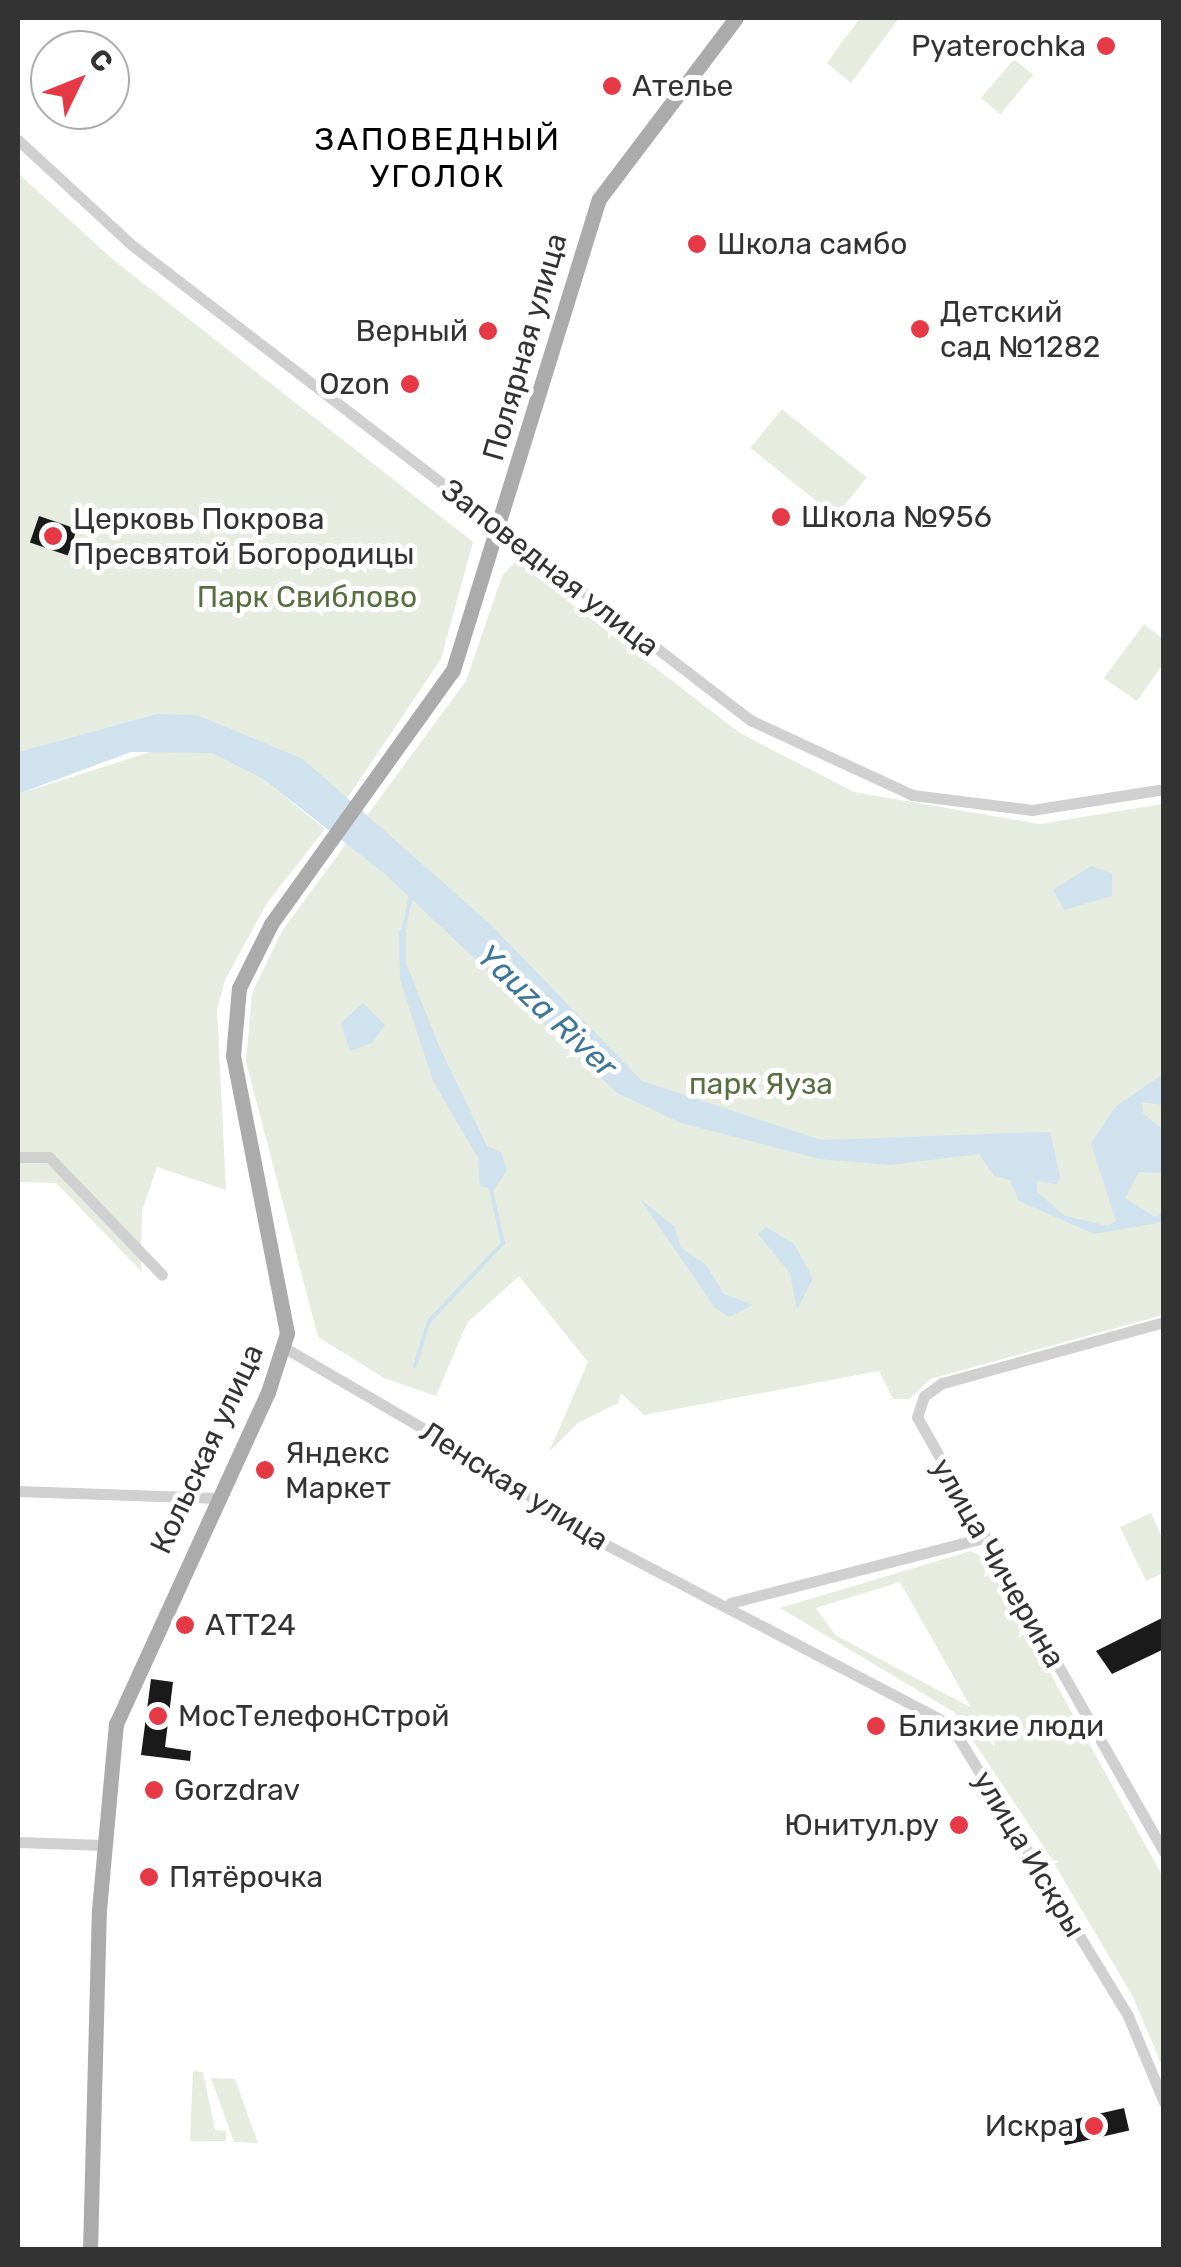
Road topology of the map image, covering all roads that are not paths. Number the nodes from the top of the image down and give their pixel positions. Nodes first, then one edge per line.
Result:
1 (736, 18) edge
2 (18, 140) edge
3 (502, 528) junction
4 (454, 670) joint
5 (1164, 790) edge
6 (18, 1157) edge
7 (162, 1275) dead end
8 (1164, 1322) edge
9 (285, 1348) junction
10 (18, 1491) edge
11 (217, 1498) junction
12 (983, 1538) junction
13 (730, 1603) junction
14 (18, 1842) edge
15 (102, 1844) junction
16 (1164, 1852) edge
17 (1164, 2102) edge
18 (90, 2250) edge

1 - 3 main road, Полярная улица
2 - 3 street, Заповедная улица
3 - 4 main road, Полярная улица
3 - 5 street, Заповедная улица
4 - 9 main road, Кольская улица
6 - 7 street
8 - 12 street, улица Чичерина
9 - 11 main road, Кольская улица
9 - 13 street, Ленская улица
10 - 11 street
11 - 15 main road, Кольская улица
12 - 13 street
12 - 16 street, улица Чичерина
13 - 17 street, улица Искры
14 - 15 street
15 - 18 main road, Кольская улица

